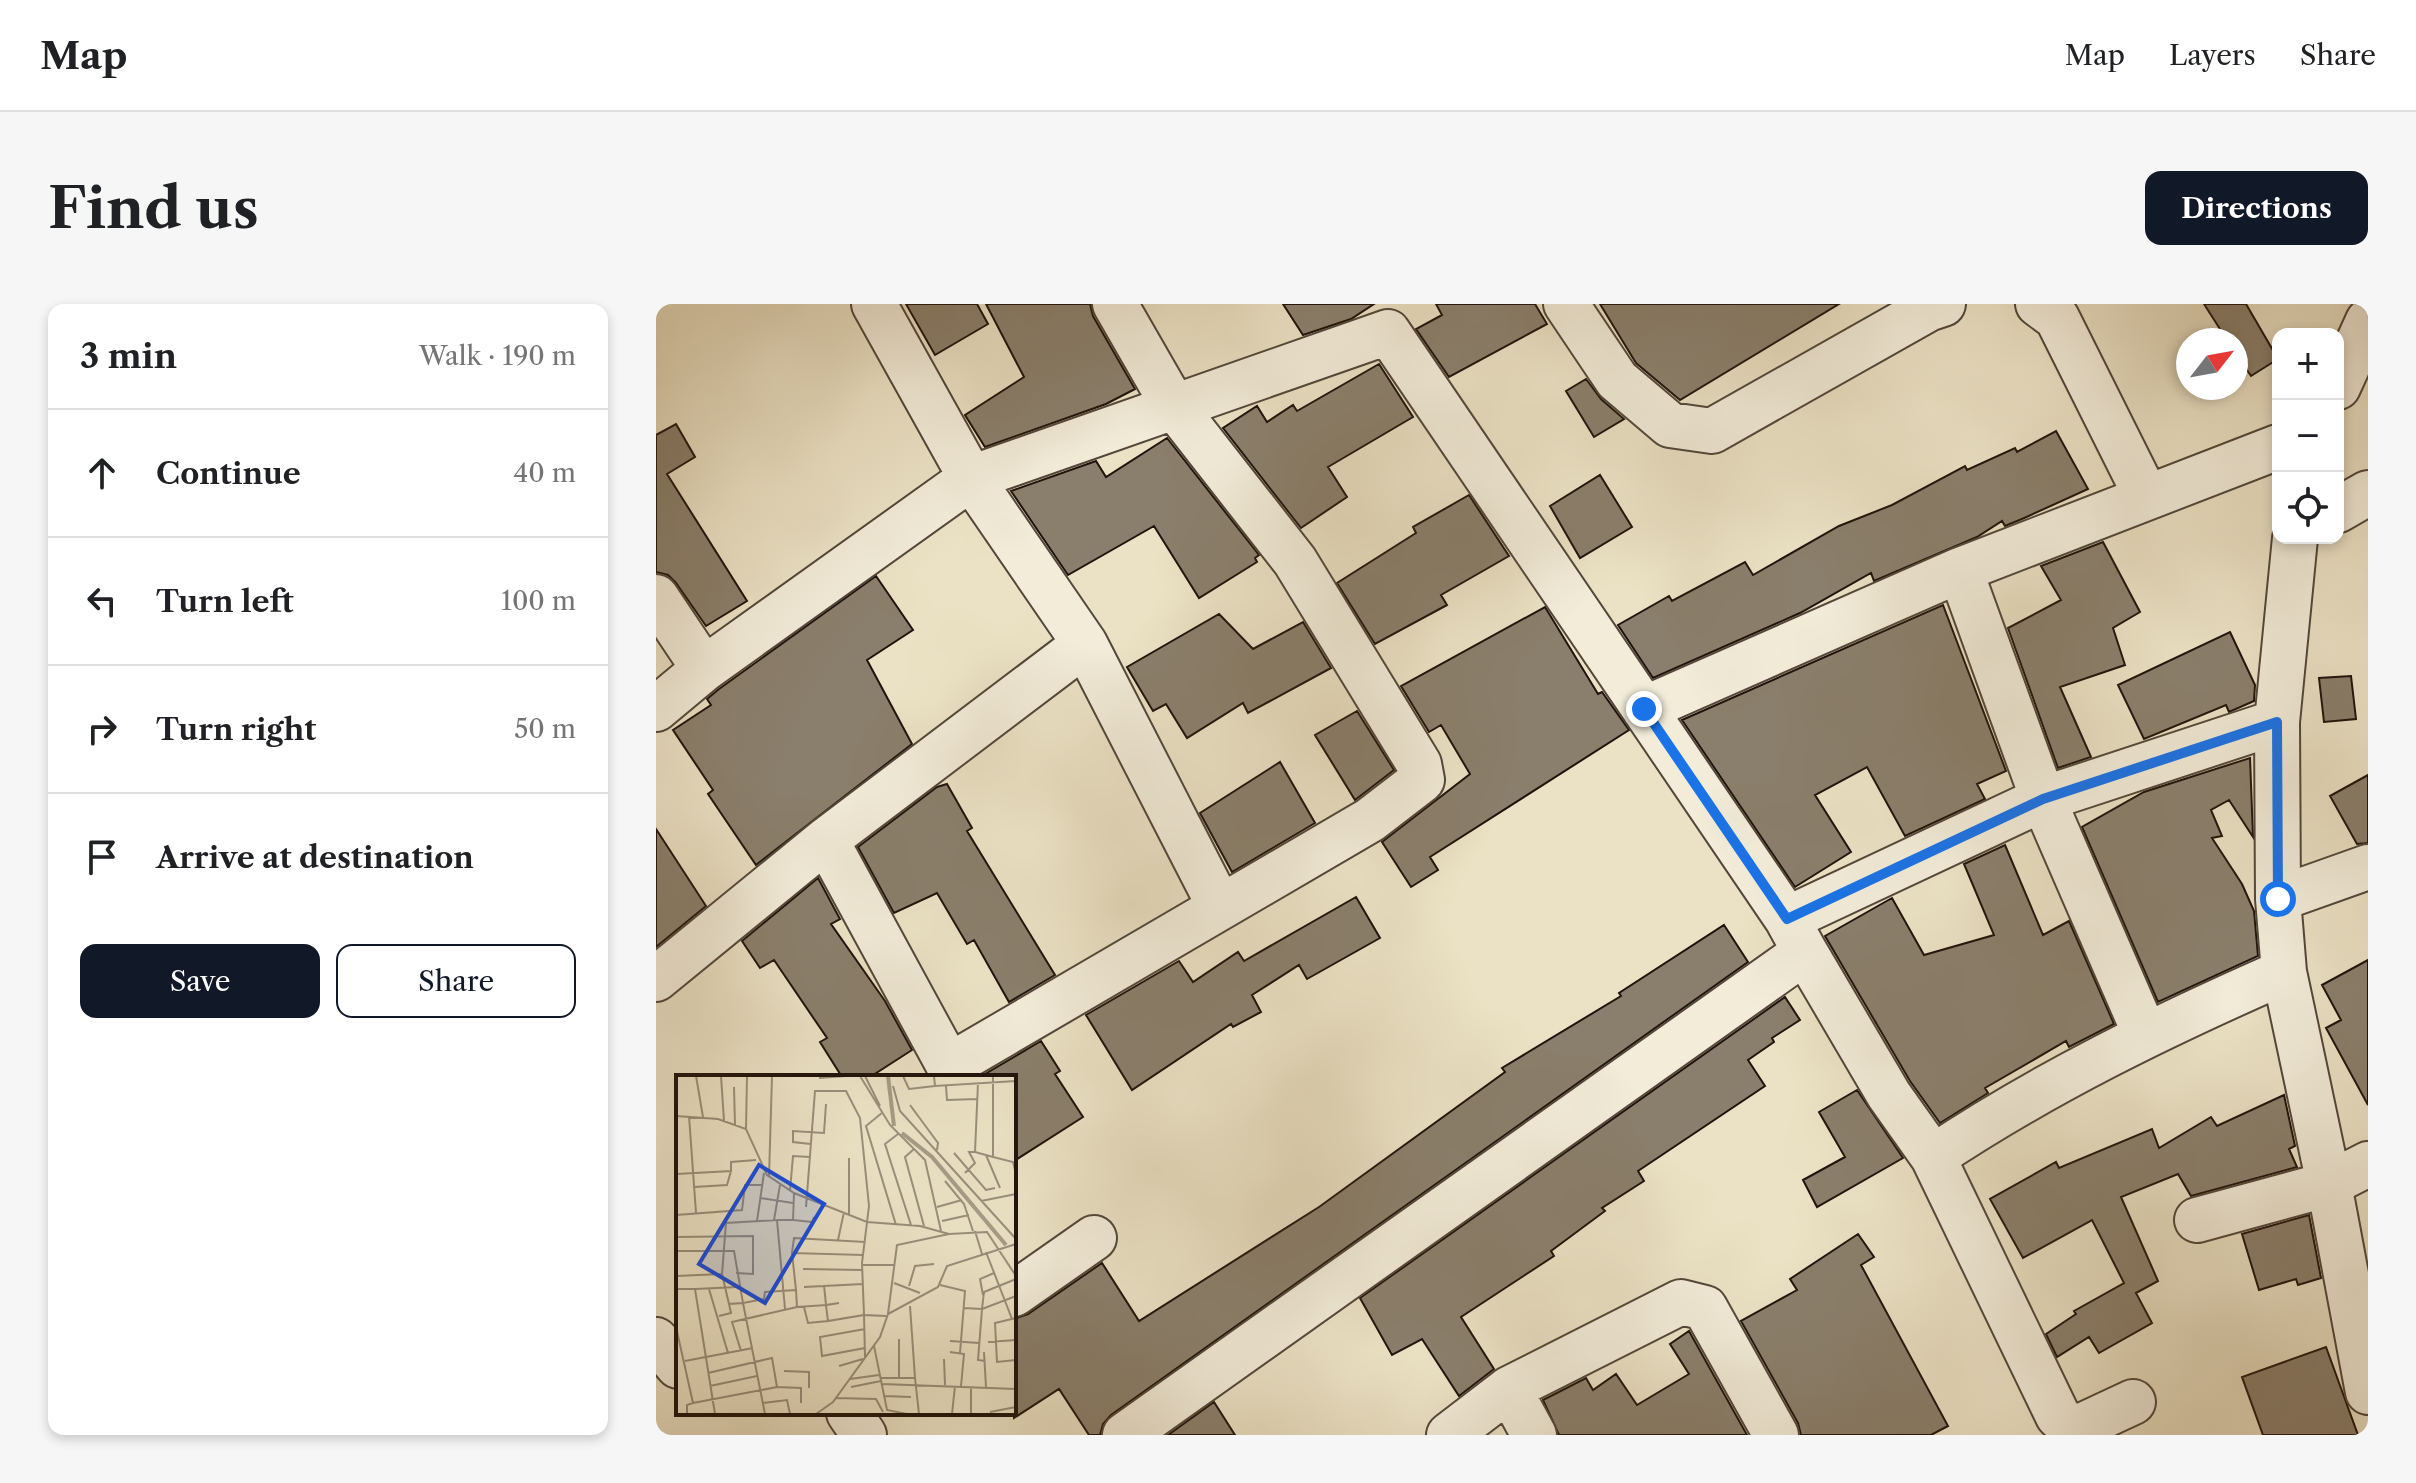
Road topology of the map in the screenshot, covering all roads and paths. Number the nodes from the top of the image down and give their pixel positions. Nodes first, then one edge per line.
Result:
1 (874, 304) edge
2 (1115, 304) edge
3 (1566, 304) edge
4 (1943, 304) edge
5 (2038, 304) edge
6 (1380, 318) edge
7 (2368, 321) edge
8 (2344, 374) edge
9 (1173, 405) junction
10 (2272, 449) edge
11 (971, 478) junction
12 (2368, 493) edge
13 (2146, 496) junction
14 (2344, 507) edge
15 (2294, 544) edge
16 (1960, 570) junction
17 (656, 597) edge
18 (1085, 644) junction
19 (704, 669) junction
20 (656, 709) edge
21 (1644, 709) junction
22 (2277, 722) junction
23 (2043, 799) junction
24 (826, 840) junction
25 (2368, 867) edge
26 (2278, 899) junction
27 (1220, 907) junction
28 (1796, 936) junction
29 (2284, 972) junction
30 (658, 973) edge
31 (2145, 1034) junction
32 (1933, 1157) junction
33 (2368, 1164) edge
34 (2329, 1184) junction
35 (2197, 1220) dead end
36 (1094, 1238) dead end
37 (1016, 1293) edge
38 (656, 1340) edge
39 (676, 1364) edge
40 (1509, 1389) junction
41 (2368, 1392) edge
42 (2133, 1402) dead end
43 (850, 1415) edge
44 (864, 1435) edge
45 (1125, 1435) edge
46 (1449, 1435) edge
47 (1534, 1435) edge
48 (1776, 1435) edge

1 - 11 street
2 - 9 street
3 - 4 street
5 - 13 street
6 - 9 street
6 - 21 street
7 - 8 street
9 - 11 street
9 - 27 street
10 - 13 street
11 - 18 street
11 - 19 street
12 - 14 street
13 - 16 street
15 - 22 street
16 - 21 street
16 - 23 street
17 - 19 street
18 - 24 street
18 - 27 street
19 - 20 street
21 - 28 street
22 - 23 street
22 - 26 street
23 - 28 street
23 - 31 street
24 - 27 street
24 - 30 street
25 - 26 street
26 - 29 street
28 - 32 street
28 - 45 street
29 - 31 street
29 - 34 street
31 - 32 street
32 - 42 street
33 - 34 street
34 - 35 street
34 - 41 street
36 - 37 street
38 - 39 street
40 - 46 street
40 - 47 street
40 - 48 street
43 - 44 street

